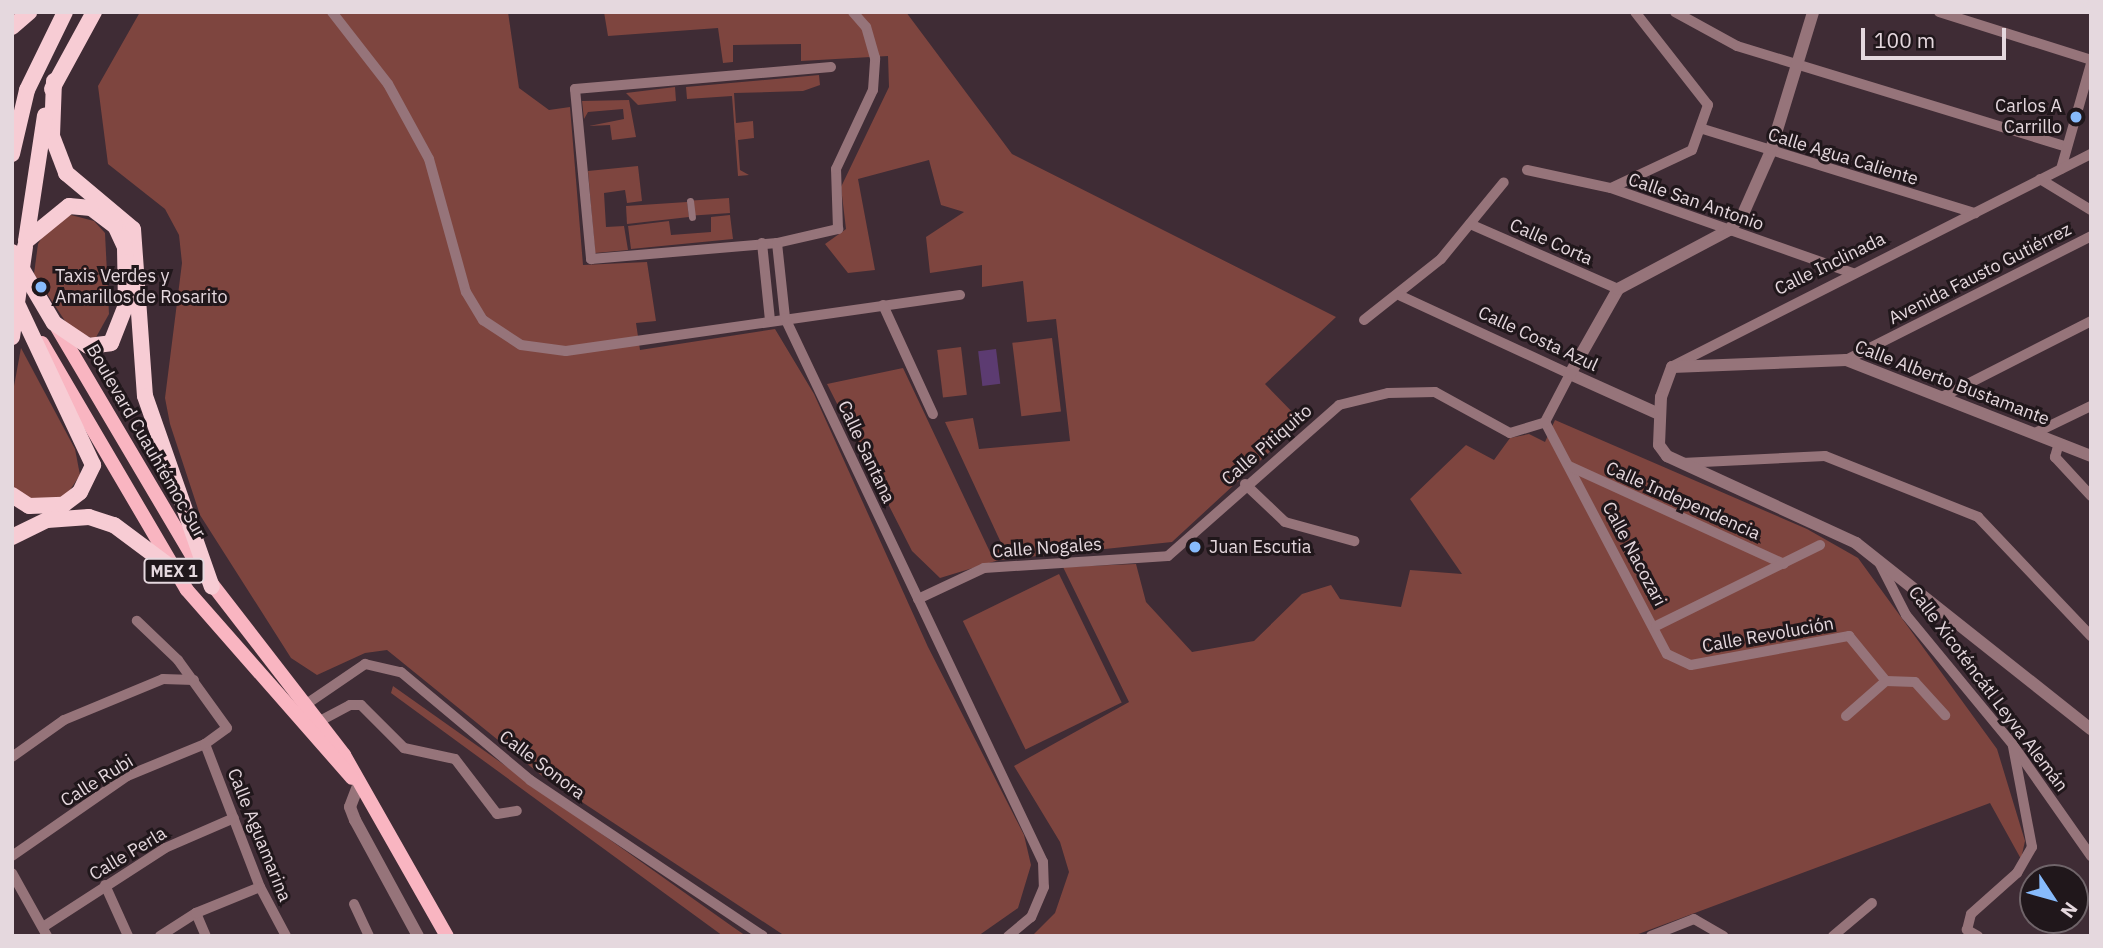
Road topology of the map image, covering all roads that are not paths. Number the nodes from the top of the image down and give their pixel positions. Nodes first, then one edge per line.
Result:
1 (29, 12) edge
2 (65, 12) edge
3 (94, 12) edge
4 (332, 12) edge
5 (853, 12) edge
6 (1636, 12) edge
7 (1675, 12) edge
8 (1813, 12) edge
9 (1939, 12) edge
10 (12, 27) edge
11 (2091, 62) edge
12 (1798, 65) junction
13 (831, 67) dead end
14 (54, 81) junction
15 (1703, 129) junction
16 (13, 142) edge
17 (2067, 147) junction
18 (1770, 153) junction
19 (2091, 155) edge
20 (2061, 169) junction
21 (1527, 170) dead end
22 (2040, 179) junction
23 (1504, 182) dead end
24 (1611, 188) junction
25 (690, 201) dead end
26 (2091, 210) edge
27 (1975, 213) junction
28 (692, 217) dead end
29 (1470, 224) junction
30 (1729, 230) junction
31 (2091, 236) edge
32 (762, 243) junction
33 (777, 243) junction
34 (21, 246) edge
35 (1853, 273) junction
36 (1618, 289) junction
37 (12, 293) edge
38 (960, 295) dead end
39 (1402, 296) junction
40 (883, 305) junction
41 (785, 318) junction
42 (770, 320) junction
43 (1364, 320) dead end
44 (2091, 321) edge
45 (54, 323) junction
46 (36, 333) junction
47 (12, 337) edge
48 (1846, 360) junction
49 (1672, 367) junction
50 (1570, 374) junction
51 (1942, 397) junction
52 (2091, 406) edge
53 (933, 414) dead end
54 (1659, 414) junction
55 (1545, 422) junction
56 (2035, 433) junction
57 (2059, 443) junction
58 (2091, 456) edge
59 (1681, 463) junction
60 (1569, 466) junction
61 (1245, 484) junction
62 (12, 495) edge
63 (2091, 496) edge
64 (12, 537) edge
65 (1354, 541) dead end
66 (1819, 545) dead end
67 (1142, 558) joint
68 (1878, 559) junction
69 (1784, 564) junction
70 (173, 569) junction
71 (212, 587) junction
72 (918, 600) junction
73 (137, 621) dead end
74 (1656, 626) junction
75 (2091, 636) edge
76 (194, 680) junction
77 (1886, 681) junction
78 (305, 705) junction
79 (1945, 715) dead end
80 (1846, 716) dead end
81 (318, 722) junction
82 (2091, 729) edge
83 (205, 744) junction
84 (2013, 746) junction
85 (12, 757) edge
86 (356, 782) junction
87 (517, 811) dead end
88 (234, 818) junction
89 (12, 856) edge
90 (2091, 856) edge
91 (12, 873) edge
92 (105, 885) junction
93 (260, 887) junction
94 (1872, 903) dead end
95 (354, 904) dead end
96 (196, 912) junction
97 (45, 932) edge
98 (128, 936) edge
99 (160, 936) edge
100 (206, 936) edge
101 (286, 936) edge
102 (369, 936) edge
103 (418, 936) edge
104 (447, 936) edge
105 (763, 936) edge
106 (1008, 936) edge
107 (1651, 936) edge
108 (1724, 936) edge
109 (1833, 936) edge
110 (1978, 936) edge

1 - 10 highway
2 - 16 highway
3 - 14 highway
4 - 42 street
5 - 33 street
6 - 15 street
7 - 12 street
8 - 12 street
9 - 11 street
11 - 17 street
12 - 17 street
12 - 18 street
13 - 32 street
14 - 34 highway
14 - 71 highway
15 - 18 street, Calle Agua Caliente
15 - 24 street
17 - 20 street
18 - 27 street, Calle Agua Caliente
18 - 30 street
19 - 20 street, Calle Inclinada
20 - 22 street, Calle Inclinada
21 - 24 street, Calle San Antonio
22 - 26 street
22 - 27 street, Calle Inclinada
23 - 29 street
24 - 30 street, Calle San Antonio
25 - 28 street
27 - 35 street, Calle Inclinada
29 - 36 street, Calle Corta
29 - 39 street
30 - 35 street, Calle San Antonio
30 - 36 street
31 - 48 street, Avenida Fausto Gutiérrez
32 - 33 street
32 - 42 street
33 - 41 street, Calle Santana
34 - 45 highway, Boulevard Cuauhtémoc Sur / MEX 1
34 - 45 highway
34 - 47 highway, bridge
35 - 49 street, Calle Inclinada
36 - 50 street
37 - 46 highway, Boulevard Cuauhtémoc Sur / MEX 1
38 - 40 street
39 - 43 street
39 - 50 street, Calle Costa Azul
40 - 41 street
40 - 53 street
41 - 42 street
41 - 72 street, Calle Santana
44 - 51 street
45 - 71 main road, Boulevard Cuauhtémoc Sur / MEX 1
46 - 62 highway
46 - 70 main road, Boulevard Cuauhtémoc Sur / MEX 1
48 - 49 street, Calle Alberto Bustamante
48 - 51 street, Calle Alberto Bustamante
49 - 54 street
50 - 54 street, Calle Costa Azul
50 - 55 street
51 - 56 street, Calle Alberto Bustamante
52 - 56 street
54 - 59 street
55 - 60 street, Calle Nacozari
55 - 61 street, Calle Pitiquito
56 - 57 street, Calle Alberto Bustamante
57 - 58 street, Calle Alberto Bustamante
57 - 63 street
59 - 68 street
59 - 75 street
60 - 69 street, Calle Independencia
60 - 74 street, Calle Nacozari
61 - 65 street
61 - 67 street, Calle Pitiquito
64 - 70 highway
66 - 69 street
67 - 72 street, Calle Nogales
68 - 82 street
68 - 84 street, Calle Xicoténcátl Leyva Alemán
69 - 74 street
70 - 86 main road, Boulevard Cuauhtémoc Sur / MEX 1
71 - 78 main road, Boulevard Cuauhtémoc Sur / MEX 1
72 - 106 street
73 - 76 street
74 - 77 street, Calle Revolución
76 - 83 street
76 - 85 street
77 - 79 street
77 - 80 street
78 - 81 main road, Boulevard Cuauhtémoc Sur / MEX 1
78 - 105 street, Calle Sonora
81 - 86 main road, Boulevard Cuauhtémoc Sur / MEX 1
81 - 87 street
83 - 88 street, Calle Aguamarina
83 - 89 street, Calle Rubi
84 - 90 street, Calle Xicoténcátl Leyva Alemán
84 - 110 street
86 - 103 street
86 - 104 main road, Boulevard Cuauhtémoc Sur / MEX 1
88 - 92 street, Calle Perla
88 - 93 street, Calle Aguamarina
91 - 97 street
92 - 97 street, Calle Perla
92 - 98 street
93 - 96 street
93 - 101 street, Calle Aguamarina
94 - 109 street
95 - 102 street
96 - 99 street
96 - 100 street
107 - 108 street

